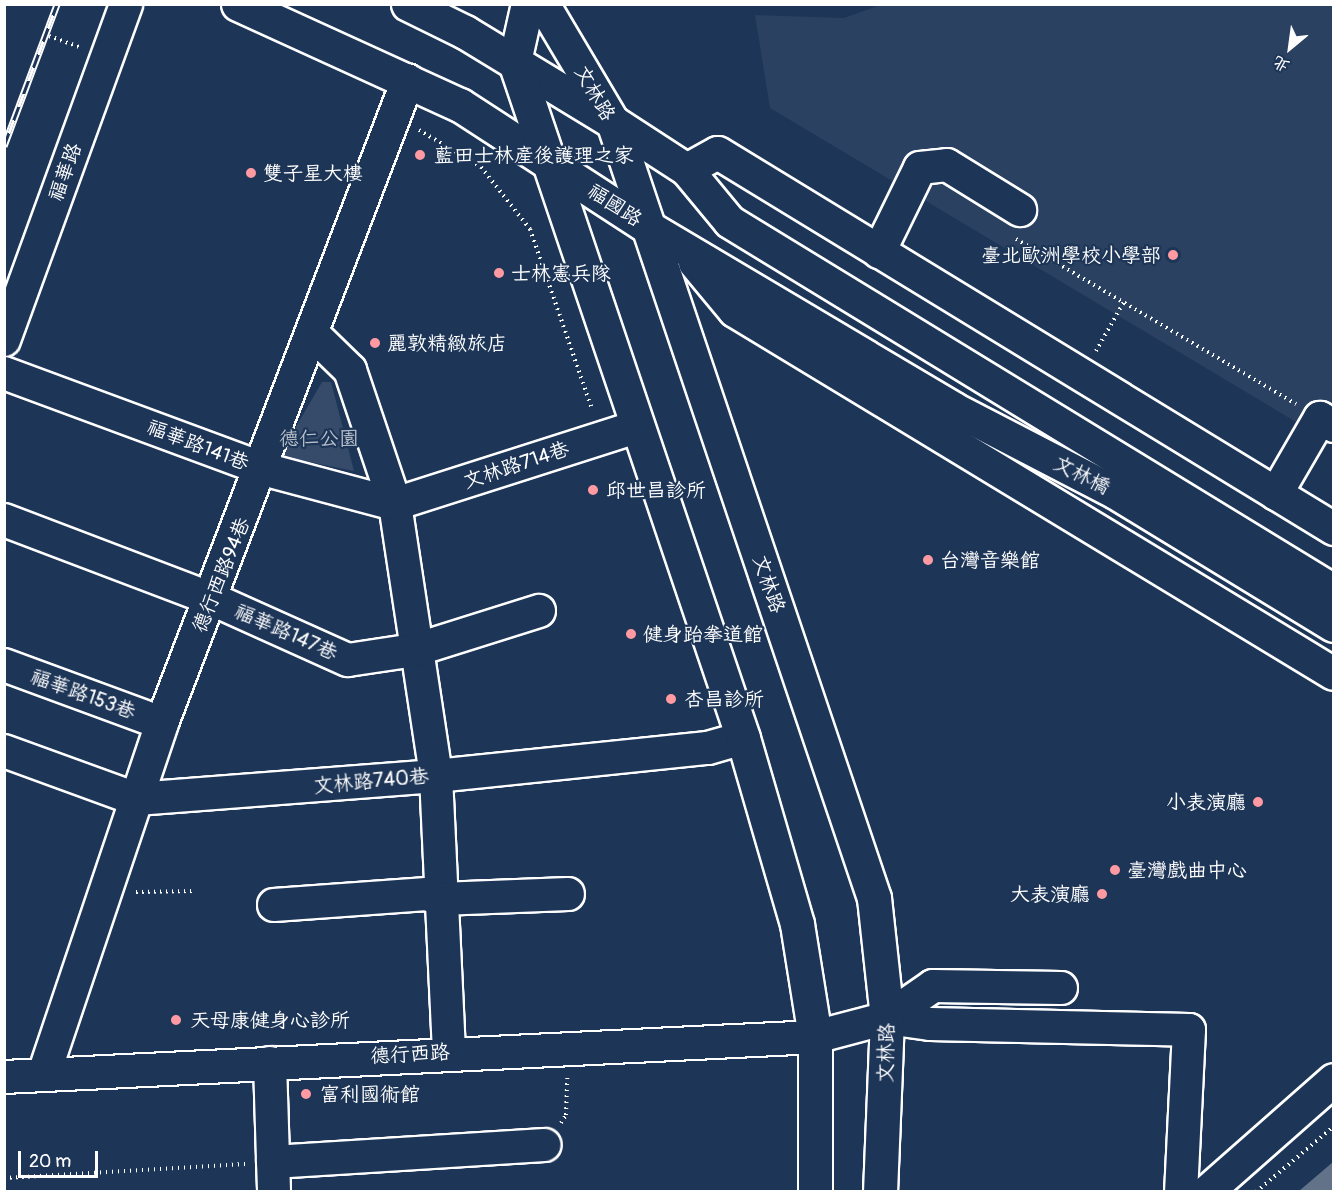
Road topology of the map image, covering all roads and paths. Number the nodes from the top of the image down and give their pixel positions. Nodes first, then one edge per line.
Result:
1 (126, 4) edge
2 (238, 4) edge
3 (408, 4) edge
4 (528, 4) edge
5 (543, 4) edge
6 (49, 36) dead end
7 (80, 47) dead end
8 (515, 62) junction
9 (408, 80) junction
10 (393, 119) junction
11 (613, 122) junction
12 (544, 159) junction
13 (687, 170) junction
14 (643, 224) junction
15 (1017, 224) joint
16 (879, 252) junction
17 (687, 253) junction
18 (1124, 302) junction
19 (828, 331) joint
20 (315, 336) junction
21 (4, 340) edge
22 (4, 373) edge
23 (1082, 375) junction
24 (592, 409) dead end
25 (1327, 422) edge
26 (637, 427) junction
27 (263, 470) junction
28 (1276, 494) junction
29 (395, 504) junction
30 (4, 520) edge
31 (1334, 529) edge
32 (1334, 591) edge
33 (212, 599) junction
34 (539, 611) dead end
35 (1334, 626) edge
36 (415, 650) junction
37 (4, 665) edge
38 (1334, 674) edge
39 (162, 723) junction
40 (743, 738) junction
41 (4, 751) edge
42 (436, 776) junction
43 (136, 799) junction
44 (194, 891) dead end
45 (105, 893) junction
46 (568, 894) dead end
47 (440, 899) junction
48 (274, 905) dead end
49 (1060, 988) dead end
50 (887, 1018) junction
51 (815, 1037) junction
52 (568, 1047) junction
53 (449, 1052) junction
54 (270, 1063) junction
55 (44, 1074) junction
56 (4, 1077) edge
57 (1334, 1080) edge
58 (1334, 1126) edge
59 (544, 1145) joint
60 (274, 1177) edge
61 (4, 1178) edge
62 (816, 1191) edge
63 (880, 1191) edge
64 (1180, 1191) edge
65 (1207, 1191) edge
66 (1256, 1191) edge

1 - 21 street, 福華路
2 - 9 main road, 福國路
3 - 8 main road
4 - 8 street
5 - 11 street, 文林路
6 - 7 path
8 - 11 main road
8 - 12 main road
9 - 10 street, 德行西路94巷
9 - 12 main road, 福國路
10 - 20 street, 德行西路94巷
10 - 24 path
11 - 13 street
11 - 14 main road, 文林路
12 - 14 main road, 福國路
12 - 26 main road
13 - 16 street
13 - 32 street, 文林橋
14 - 17 street, 福國路
14 - 50 main road, 文林路
15 - 16 street
15 - 18 path
16 - 23 street
17 - 19 street, 福國路
17 - 38 street
18 - 23 path
18 - 25 path
19 - 35 street, 文林橋
20 - 27 street, 德行西路94巷
20 - 29 street
22 - 27 street, 福華路141巷
23 - 28 street
25 - 28 street
26 - 29 street, 文林路714巷
26 - 40 main road
27 - 29 street, 福華路141巷
27 - 33 street, 德行西路94巷
28 - 31 street
29 - 36 street
30 - 33 street, 福華路147巷
33 - 36 street, 福華路147巷
33 - 39 street, 德行西路94巷
34 - 36 street, 福華路147巷
36 - 42 street
37 - 39 street, 福華路153巷
39 - 43 street, 德行西路94巷
40 - 42 street, 文林路740巷
40 - 51 main road
41 - 43 street, 文林路740巷
42 - 43 street, 文林路740巷
42 - 47 street
43 - 45 street, 德行西路94巷
44 - 45 path
45 - 55 street, 德行西路94巷
46 - 47 street
47 - 48 street
47 - 53 street
49 - 50 street
50 - 51 street, 德行西路
50 - 63 main road, 文林路
50 - 64 street
51 - 52 street, 德行西路
51 - 62 main road
52 - 53 street, 德行西路
52 - 59 path
53 - 54 street, 德行西路
54 - 55 street, 德行西路
54 - 60 street
55 - 56 street, 德行西路
57 - 65 street
58 - 66 path
59 - 60 street
60 - 61 path

